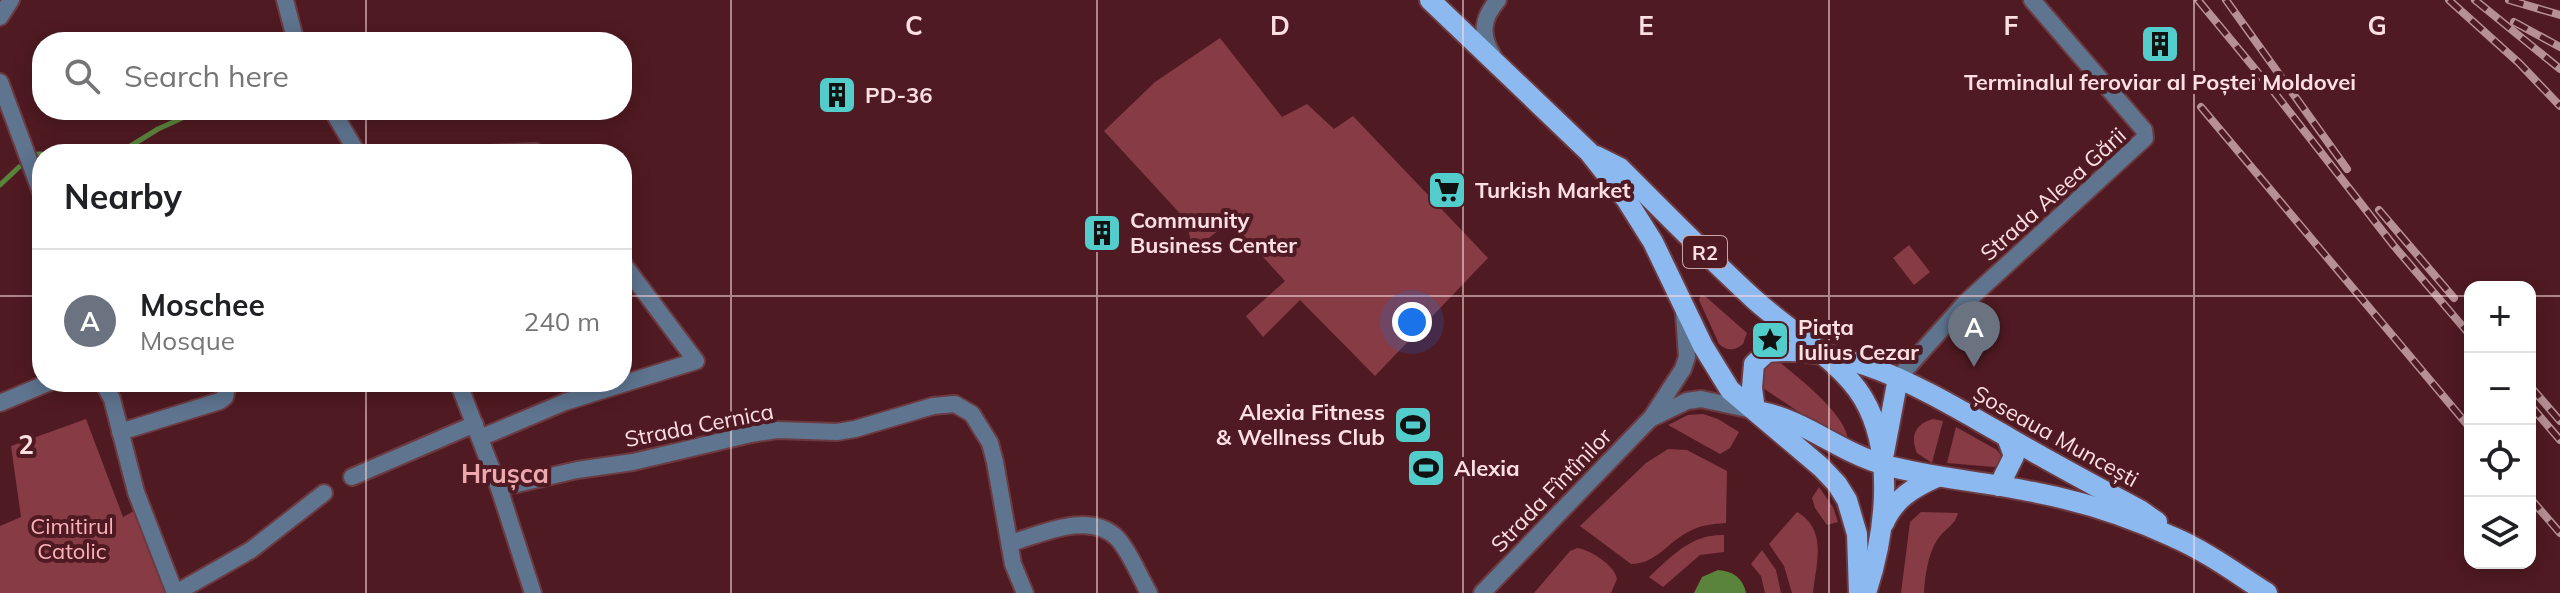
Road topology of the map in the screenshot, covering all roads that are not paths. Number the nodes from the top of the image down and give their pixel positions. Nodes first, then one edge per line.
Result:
1 (11, 0) edge
2 (285, 0) edge
3 (1430, 0) edge
4 (1498, 0) edge
5 (2032, 0) edge
6 (0, 17) edge
7 (293, 32) edge
8 (1500, 67) junction
9 (0, 82) edge
10 (338, 120) edge
11 (352, 144) edge
12 (1589, 152) junction
13 (32, 167) edge
14 (632, 275) edge
15 (1683, 303) junction
16 (1822, 354) junction
17 (1898, 378) junction
18 (632, 381) edge
19 (32, 390) edge
20 (108, 392) edge
21 (226, 392) edge
22 (462, 392) edge
23 (597, 392) edge
24 (0, 403) edge
25 (1755, 410) junction
26 (1651, 418) junction
27 (478, 431) junction
28 (120, 432) junction
29 (2007, 437) junction
30 (1882, 465) junction
31 (352, 477) dead end
32 (1937, 477) junction
33 (1999, 486) junction
34 (499, 488) junction
35 (324, 493) dead end
36 (1882, 529) junction
37 (2173, 536) junction
38 (1011, 543) junction
39 (175, 593) edge
40 (533, 593) edge
41 (1025, 593) edge
42 (1149, 593) edge
43 (1482, 593) edge
44 (1859, 593) edge
45 (1866, 593) edge
46 (2267, 593) edge

1 - 6 street
2 - 7 street
3 - 8 main road, R2
4 - 8 street
5 - 17 street, Strada Aleea Gării
8 - 12 main road, R2
9 - 13 street
10 - 11 street
12 - 15 main road, R2
12 - 16 main road, R2
14 - 18 street
15 - 25 main road, R2
15 - 26 street, Strada Fîntînilor
16 - 17 main road, Șoseaua Muncești / R2
16 - 25 main road
16 - 30 main road
17 - 29 main road, Șoseaua Muncești / R2
17 - 30 main road
19 - 24 street
20 - 28 street
21 - 28 street
22 - 27 street
23 - 27 street
25 - 26 street, Strada Fîntînilor
25 - 30 main road, R2
25 - 44 main road
26 - 43 street, Strada Fîntînilor
27 - 31 street
27 - 34 street
28 - 39 street
29 - 33 main road
29 - 37 main road, Șoseaua Muncești / R2
30 - 32 main road, Șoseaua Muncești / R2
30 - 36 main road
32 - 33 main road, Șoseaua Muncești / R2
32 - 36 main road
33 - 37 main road, Șoseaua Muncești / R2
34 - 38 street, Strada Cernica
34 - 40 street
35 - 39 street
36 - 45 main road
37 - 46 main road, Șoseaua Muncești / R2
38 - 41 street
38 - 42 street

